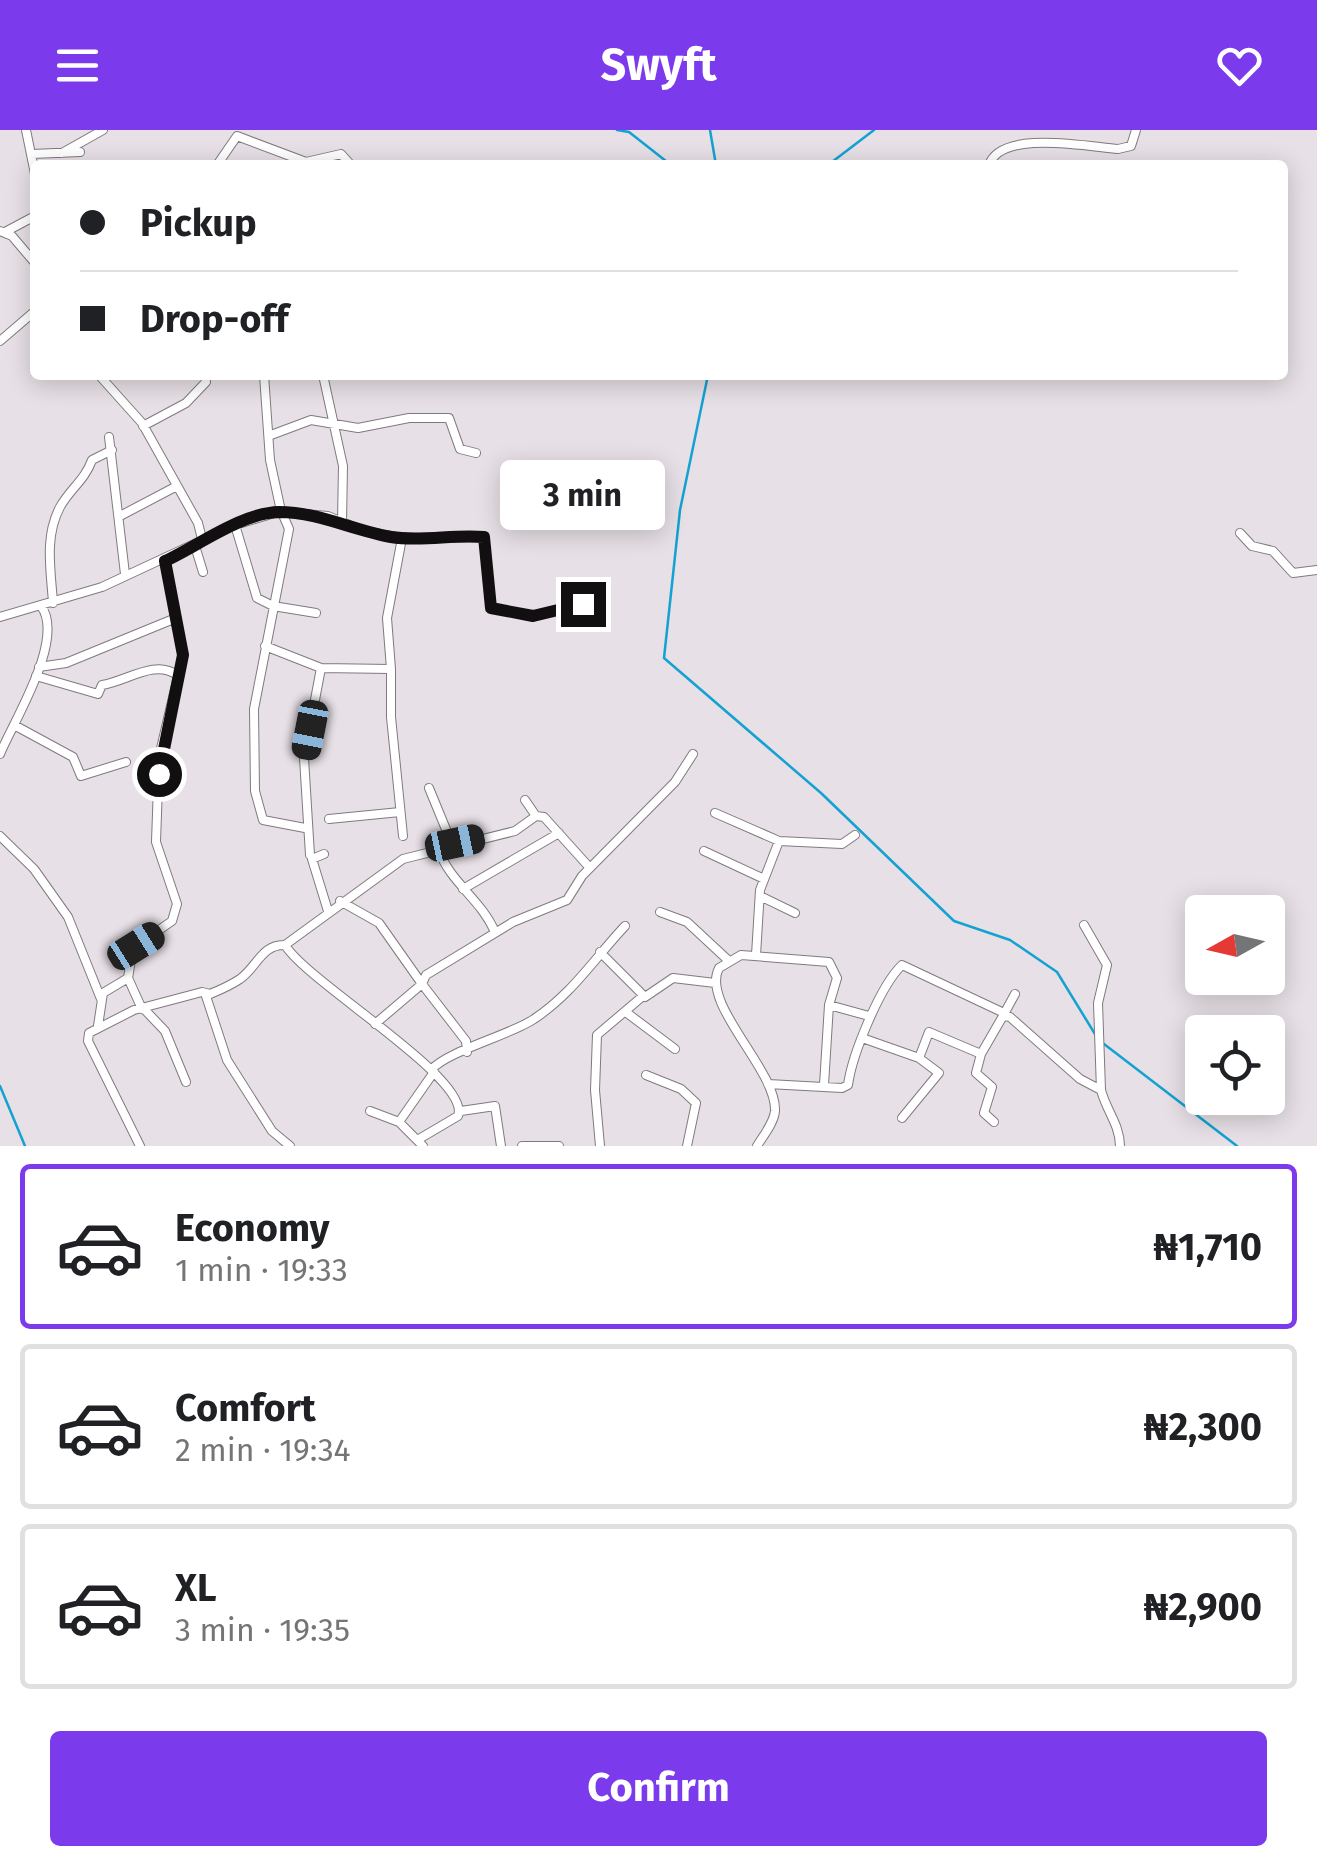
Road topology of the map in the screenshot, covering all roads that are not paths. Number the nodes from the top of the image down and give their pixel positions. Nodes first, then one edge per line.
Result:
1 (26, 130) edge
2 (103, 130) edge
3 (1136, 130) edge
4 (62, 152) junction
5 (80, 152) dead end
6 (32, 154) junction
7 (33, 160) edge
8 (220, 160) edge
9 (301, 160) edge
10 (315, 160) edge
11 (346, 160) edge
12 (991, 160) edge
13 (30, 218) edge
14 (2, 232) edge
15 (30, 258) edge
16 (30, 315) edge
17 (0, 341) edge
18 (103, 380) edge
19 (206, 380) edge
20 (265, 380) edge
21 (324, 380) edge
22 (335, 423) junction
23 (144, 426) junction
24 (271, 434) junction
25 (109, 437) dead end
26 (112, 450) junction
27 (476, 454) dead end
28 (177, 486) junction
29 (282, 513) junction
30 (120, 516) junction
31 (342, 522) junction
32 (235, 525) junction
33 (1240, 534) dead end
34 (402, 538) junction
35 (199, 542) junction
36 (165, 561) junction
37 (1317, 570) edge
38 (203, 572) dead end
39 (125, 574) junction
40 (54, 603) junction
41 (583, 604) dead end
42 (41, 606) junction
43 (273, 606) junction
44 (316, 612) dead end
45 (0, 617) edge
46 (176, 618) junction
47 (266, 646) junction
48 (321, 668) junction
49 (391, 668) junction
50 (38, 672) junction
51 (178, 676) junction
52 (14, 726) junction
53 (0, 754) edge
54 (693, 754) dead end
55 (126, 762) dead end
56 (429, 788) dead end
57 (525, 800) dead end
58 (400, 812) junction
59 (715, 813) dead end
60 (536, 816) junction
61 (329, 820) dead end
62 (306, 828) junction
63 (559, 833) junction
64 (855, 835) dead end
65 (0, 836) edge
66 (403, 836) dead end
67 (779, 841) junction
68 (452, 844) junction
69 (438, 848) junction
70 (704, 851) dead end
71 (324, 854) dead end
72 (310, 855) dead end
73 (590, 868) junction
74 (764, 879) junction
75 (464, 890) junction
76 (760, 896) junction
77 (340, 901) junction
78 (328, 911) junction
79 (660, 912) dead end
80 (795, 913) dead end
81 (1084, 925) dead end
82 (625, 926) dead end
83 (495, 932) junction
84 (285, 944) junction
85 (600, 952) junction
86 (756, 955) junction
87 (729, 962) junction
88 (128, 978) junction
89 (715, 983) junction
90 (422, 984) junction
91 (205, 993) junction
92 (1015, 994) dead end
93 (643, 996) junction
94 (101, 999) junction
95 (829, 1005) junction
96 (143, 1009) junction
97 (627, 1013) junction
98 (1003, 1014) junction
99 (869, 1016) junction
100 (375, 1024) junction
101 (98, 1026) junction
102 (866, 1038) junction
103 (675, 1049) dead end
104 (467, 1052) junction
105 (981, 1054) junction
106 (919, 1058) junction
107 (432, 1071) junction
108 (646, 1075) dead end
109 (186, 1082) dead end
110 (768, 1084) junction
111 (824, 1086) junction
112 (1101, 1090) junction
113 (370, 1111) dead end
114 (461, 1112) junction
115 (902, 1118) dead end
116 (399, 1122) junction
117 (994, 1122) dead end
118 (421, 1142) edge
119 (140, 1146) edge
120 (290, 1146) edge
121 (500, 1146) edge
122 (522, 1146) edge
123 (559, 1146) edge
124 (600, 1146) edge
125 (688, 1146) edge
126 (757, 1146) edge
127 (1120, 1146) edge

1 - 6 street
2 - 4 street
3 - 12 street
4 - 5 street
4 - 6 street
6 - 7 street
8 - 9 street
10 - 11 street
13 - 14 street
14 - 15 street
16 - 17 street
18 - 23 street
19 - 23 street
20 - 24 street
21 - 22 street
22 - 24 street
22 - 27 street
22 - 31 street
23 - 28 street
24 - 29 street
25 - 26 street
26 - 30 street
26 - 40 street
28 - 30 street
28 - 35 street
29 - 31 street
29 - 32 street
29 - 43 street
30 - 39 street
31 - 34 street
32 - 35 street
32 - 43 street
33 - 37 street
34 - 41 street
34 - 49 street
35 - 36 street
35 - 38 street
36 - 39 street
36 - 46 street
39 - 40 street
40 - 42 street
42 - 45 street
42 - 50 street
43 - 44 street
43 - 47 street
46 - 50 street
46 - 51 street
47 - 48 street
47 - 62 street
48 - 49 street
48 - 62 street
49 - 58 street
50 - 51 street
50 - 52 street
51 - 88 street
52 - 53 street
52 - 55 street
54 - 73 street
56 - 68 street
57 - 60 street
58 - 61 street
58 - 66 street
59 - 67 street
60 - 63 street
60 - 68 street
62 - 72 street
63 - 73 street
63 - 75 street
64 - 67 street
65 - 94 street
67 - 74 street
68 - 69 street
69 - 75 street
69 - 77 street
70 - 74 street
71 - 78 street
73 - 83 street
74 - 76 street
75 - 83 street
76 - 80 street
76 - 86 street
77 - 78 street
77 - 90 street
78 - 84 street
79 - 87 street
81 - 112 street
82 - 85 street
83 - 90 street
84 - 91 street
84 - 100 street
85 - 93 street
85 - 104 street
86 - 87 street
86 - 95 street
87 - 89 street
88 - 94 street
88 - 96 street
89 - 93 street
89 - 110 street
90 - 100 street
90 - 104 street
91 - 96 street
91 - 120 street
92 - 98 street
93 - 97 street
94 - 101 street
95 - 99 street
95 - 111 street
96 - 101 street
96 - 109 street
97 - 103 street
97 - 124 street
98 - 99 street
98 - 105 street
98 - 112 street
99 - 102 street
100 - 107 street
101 - 119 street
102 - 106 street
102 - 111 street
104 - 107 street
105 - 106 street
105 - 117 street
106 - 115 street
107 - 114 street
107 - 116 street
108 - 125 street
110 - 111 street
110 - 126 street
112 - 127 street
113 - 116 street
114 - 118 street
114 - 121 street
116 - 118 street
122 - 123 street

